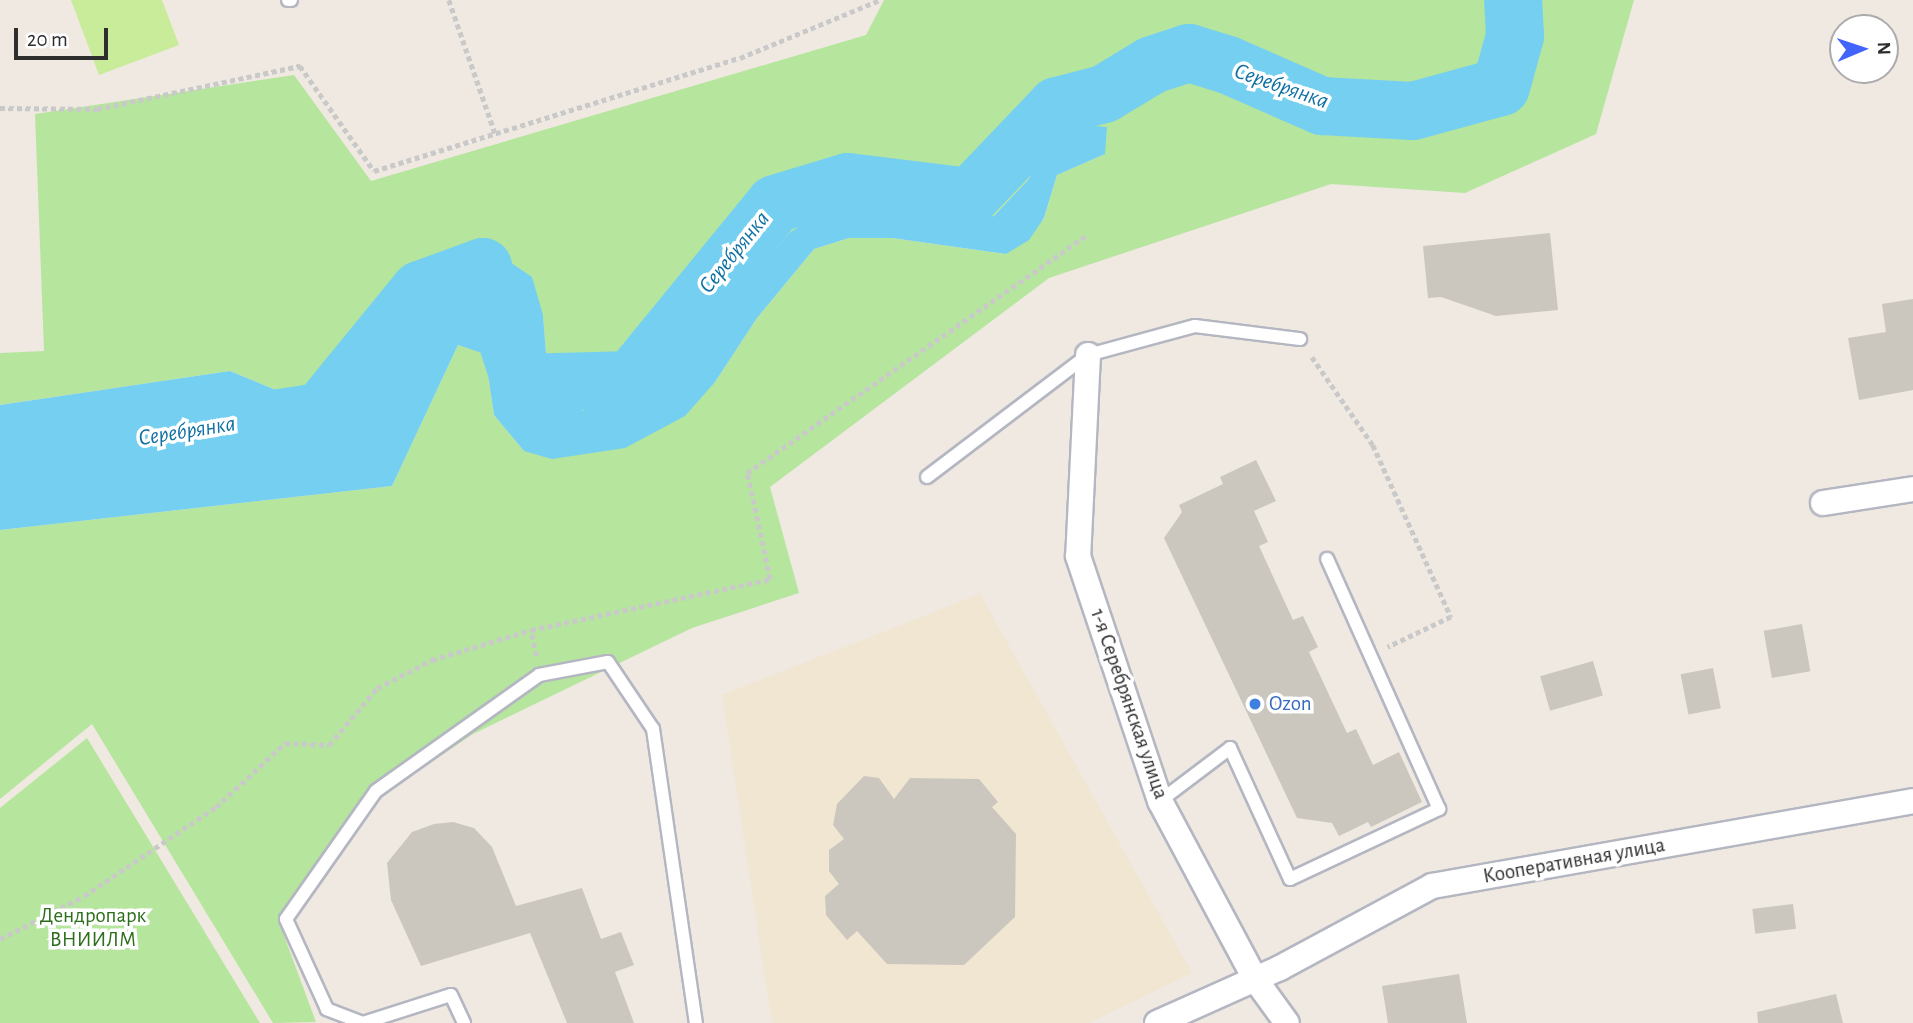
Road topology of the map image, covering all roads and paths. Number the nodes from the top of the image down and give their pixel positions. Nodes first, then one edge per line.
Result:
1 (449, 0) edge
2 (880, 0) edge
3 (0, 108) edge
4 (495, 134) junction
5 (1087, 235) dead end
6 (1300, 339) joint
7 (1088, 355) junction
8 (927, 477) dead end
9 (1913, 489) edge
10 (1823, 503) dead end
11 (1327, 559) dead end
12 (531, 631) junction
13 (1368, 656) junction
14 (539, 675) junction
15 (1160, 801) junction
16 (1913, 801) edge
17 (0, 939) edge
18 (1255, 979) junction
19 (363, 1023) edge
20 (464, 1023) edge
21 (696, 1023) edge
22 (1157, 1023) edge
23 (1287, 1023) edge

1 - 4 path
2 - 4 path
3 - 4 path
5 - 12 path
6 - 7 lane
6 - 13 path
7 - 8 lane
7 - 15 street, 1-я Серебрянская улица
9 - 10 street
11 - 13 lane
12 - 14 path
12 - 17 path
13 - 15 lane
14 - 19 lane
14 - 21 lane
15 - 18 street, 1-я Серебрянская улица
16 - 18 street, Кооперативная улица
18 - 22 street, Кооперативная улица
18 - 23 street, 1-я Серебрянская улица
19 - 20 lane

